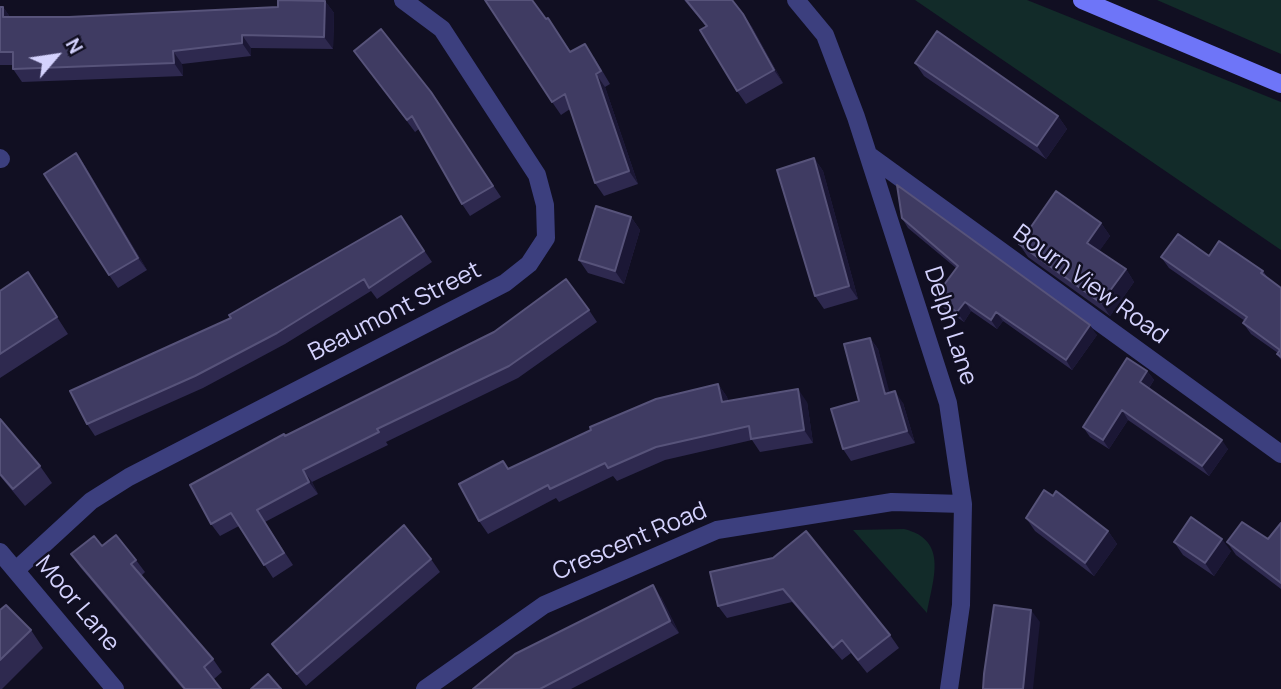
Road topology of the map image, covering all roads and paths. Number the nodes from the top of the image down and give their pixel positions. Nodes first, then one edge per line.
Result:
1 (403, 0) edge
2 (796, 0) edge
3 (1082, 0) edge
4 (1281, 84) edge
5 (870, 156) junction
6 (1281, 454) edge
7 (963, 504) junction
8 (0, 552) edge
9 (16, 570) junction
10 (115, 689) edge
11 (425, 689) edge
12 (949, 689) edge

1 - 9 street, Beaumont Street
2 - 5 street, Delph Lane
3 - 4 main road
5 - 6 street, Bourn View Road
5 - 7 street, Delph Lane
7 - 11 street, Crescent Road
7 - 12 street, Delph Lane
8 - 9 street, Moor Lane
9 - 10 street, Moor Lane

